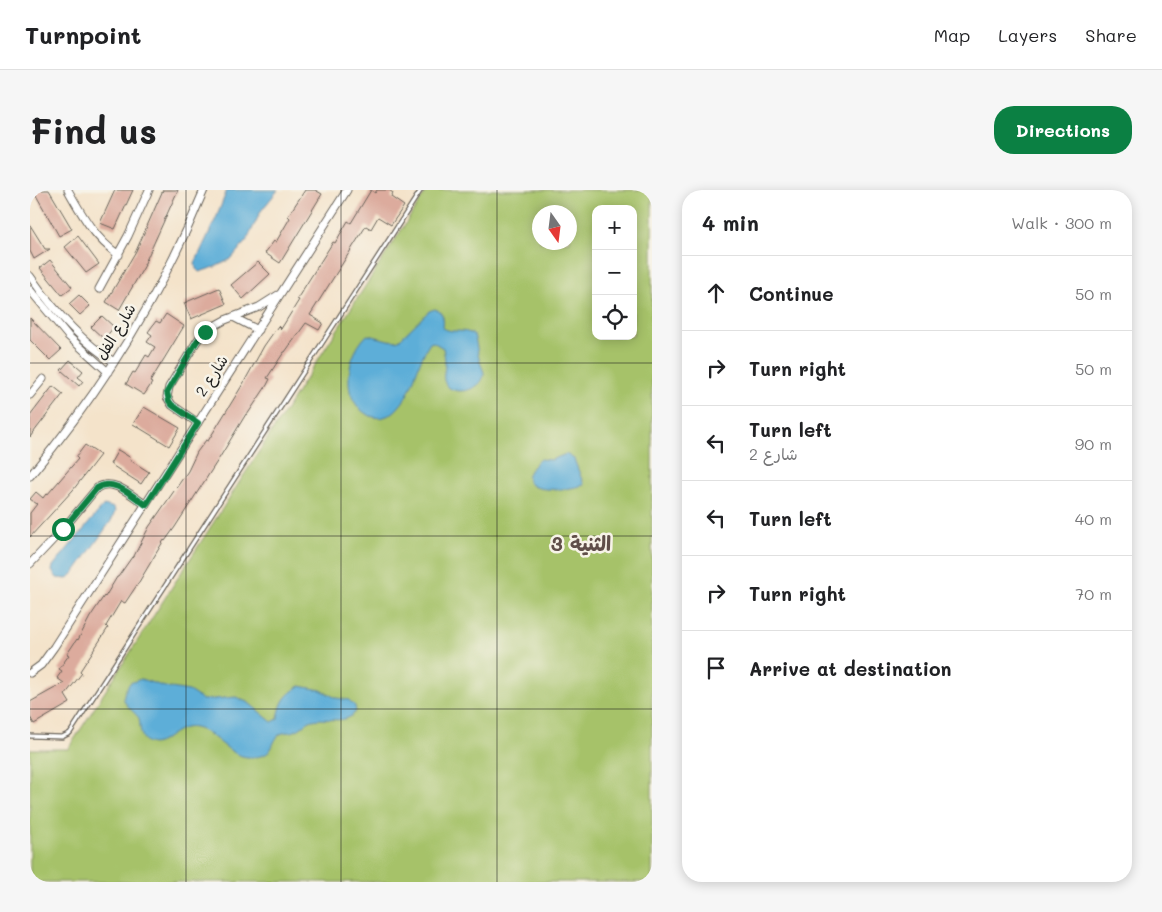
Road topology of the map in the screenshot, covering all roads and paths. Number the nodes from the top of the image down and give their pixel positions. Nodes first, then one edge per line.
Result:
1 (68, 190) edge
2 (149, 190) edge
3 (204, 190) edge
4 (347, 190) edge
5 (421, 190) edge
6 (119, 255) junction
7 (30, 276) edge
8 (99, 289) dead end
9 (30, 290) edge
10 (282, 292) junction
11 (233, 317) junction
12 (258, 330) junction
13 (114, 362) junction
14 (108, 372) junction
15 (43, 379) dead end
16 (30, 396) edge
17 (198, 423) junction
18 (30, 476) edge
19 (146, 505) junction
20 (30, 564) edge
21 (30, 672) edge
22 (30, 736) edge

1 - 6 street
2 - 6 street
3 - 13 street, شارع الفل
4 - 10 street, شارع 2
5 - 22 lane
6 - 8 street
7 - 13 street
9 - 14 street
10 - 11 street
10 - 12 street, شارع 2
11 - 12 street
11 - 17 street
12 - 17 street, شارع 2
13 - 14 street, شارع الفل
14 - 18 street, شارع الفل
15 - 16 street
17 - 19 street, شارع 2
19 - 20 street
19 - 21 street, شارع 2

